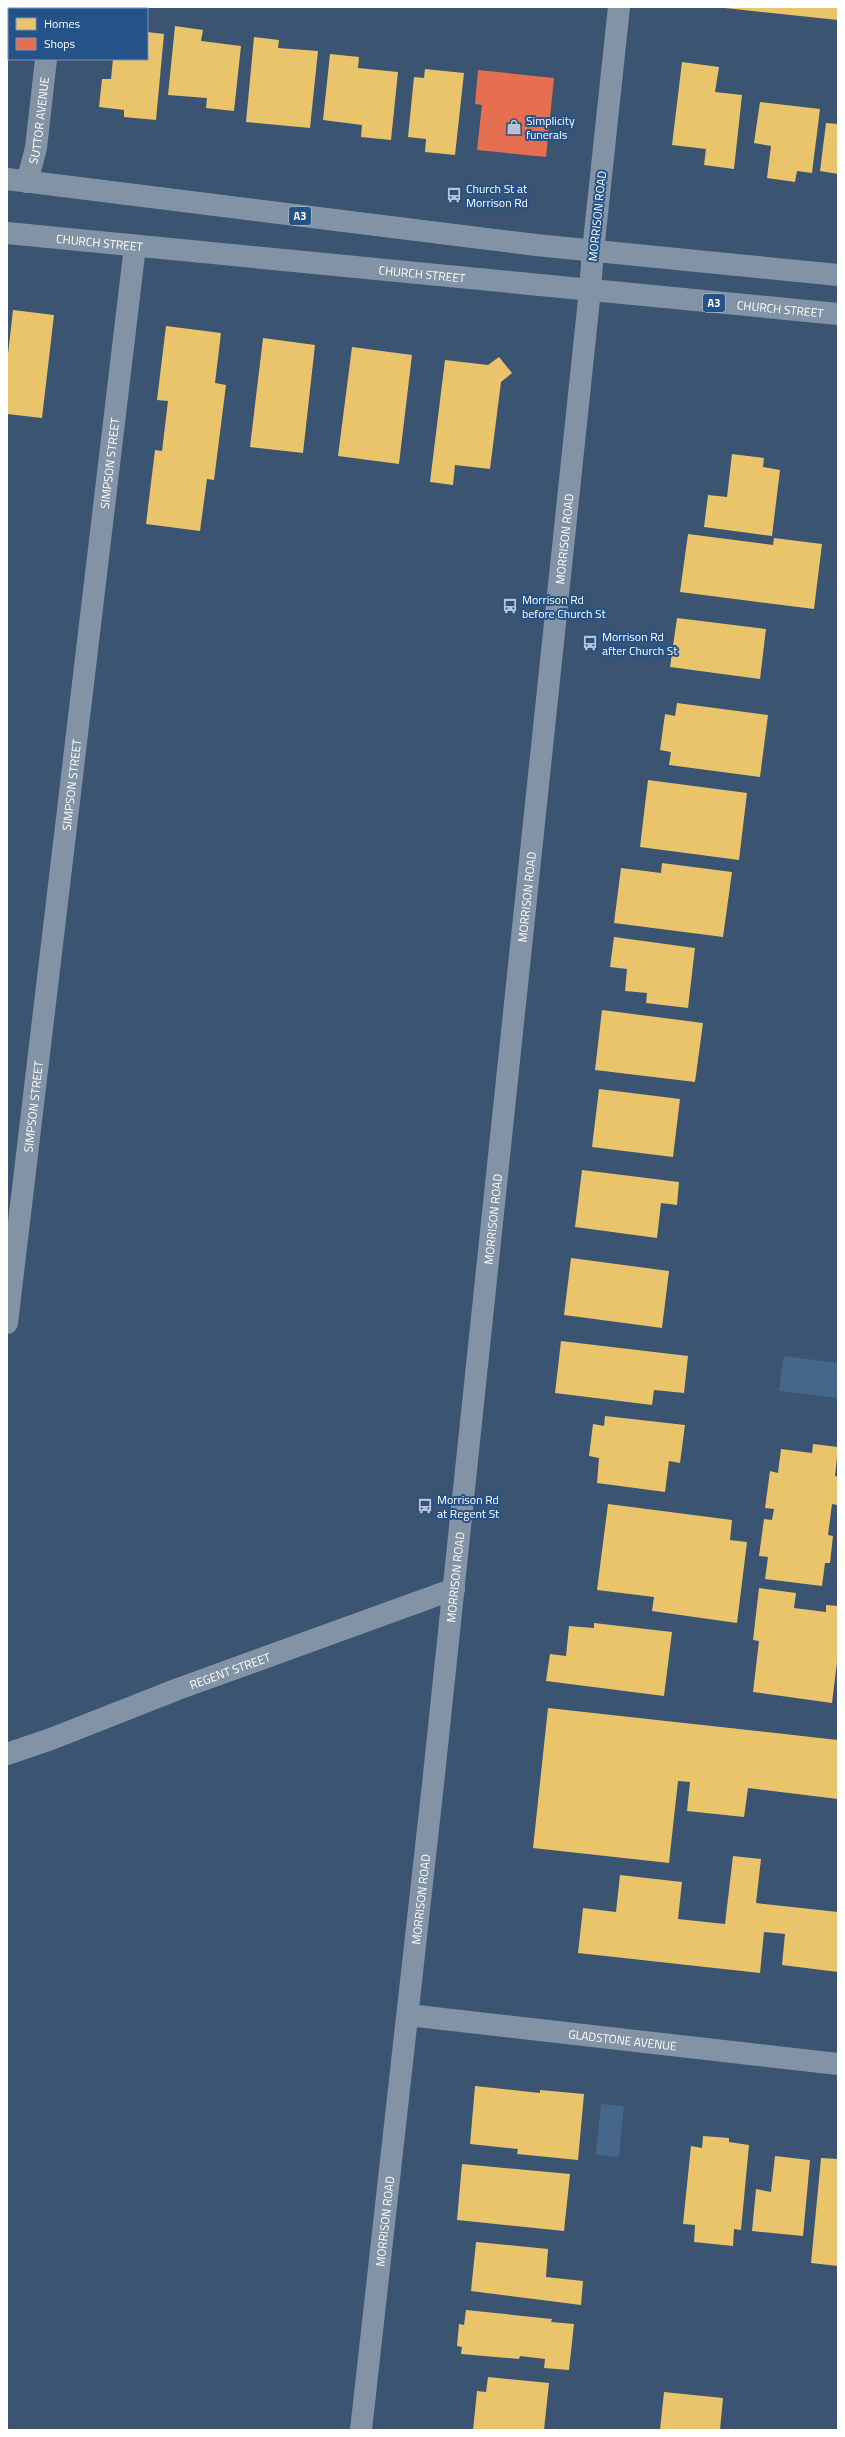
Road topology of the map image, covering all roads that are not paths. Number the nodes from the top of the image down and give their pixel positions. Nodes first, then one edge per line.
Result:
1 (619, 7) edge
2 (46, 60) edge
3 (17, 181) edge
4 (7, 233) edge
5 (135, 246) junction
6 (593, 251) junction
7 (837, 275) edge
8 (590, 290) junction
9 (838, 314) edge
10 (7, 1323) edge
11 (454, 1589) junction
12 (7, 1754) edge
13 (408, 2015) junction
14 (838, 2064) edge
15 (361, 2430) edge

1 - 6 street, MORRISON ROAD
2 - 3 street, SUTTOR AVENUE
3 - 6 highway, A3
4 - 5 highway, CHURCH STREET / A3
5 - 8 highway, CHURCH STREET / A3
5 - 10 street, SIMPSON STREET
6 - 7 highway, A3
6 - 8 highway, MORRISON ROAD
8 - 9 highway, CHURCH STREET / A3
8 - 11 street, MORRISON ROAD
11 - 12 street, REGENT STREET
11 - 13 street, MORRISON ROAD
13 - 14 street, GLADSTONE AVENUE
13 - 15 street, MORRISON ROAD

